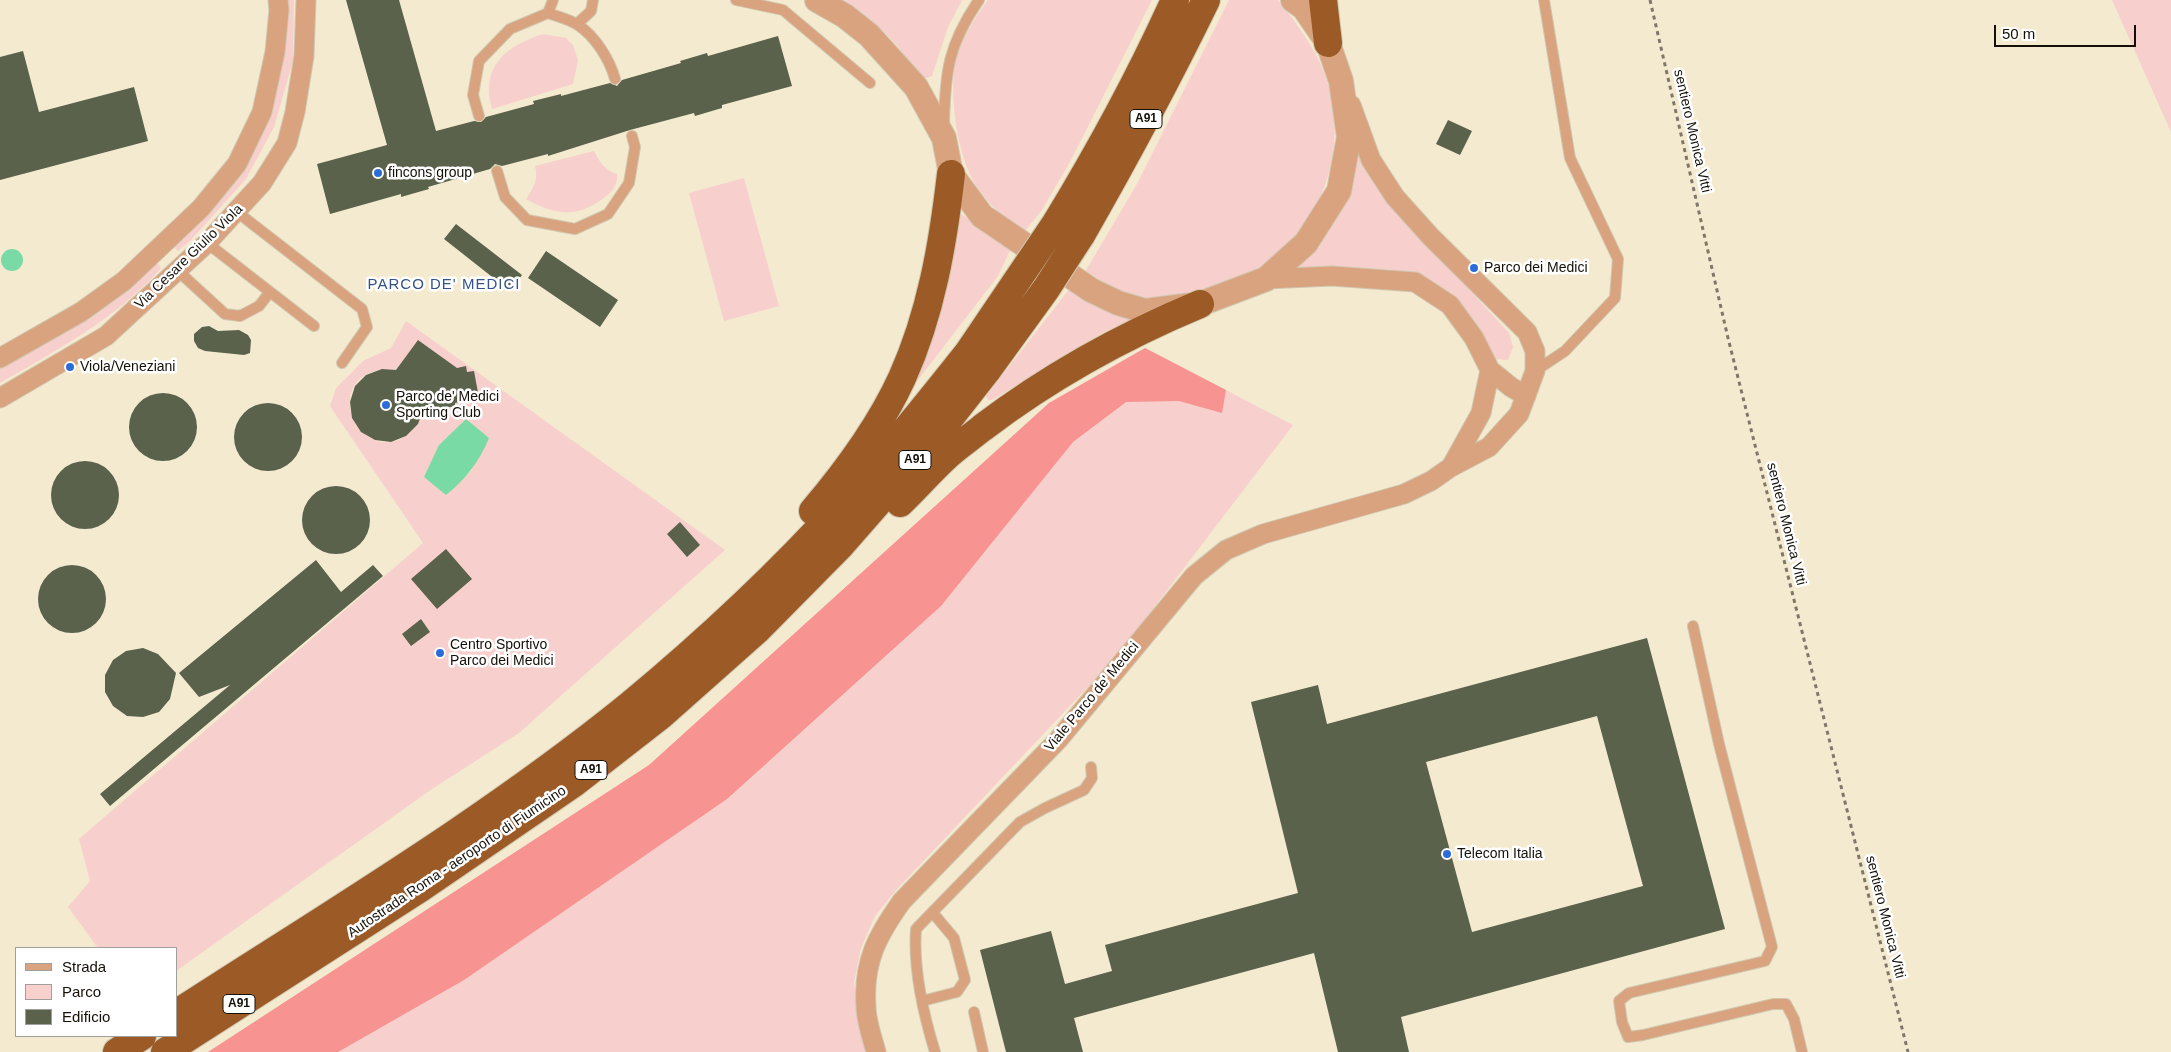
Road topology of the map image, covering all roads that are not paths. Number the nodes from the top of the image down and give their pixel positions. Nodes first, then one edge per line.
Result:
1 (278, 0) edge
2 (306, 0) edge
3 (553, 0) edge
4 (593, 0) edge
5 (736, 0) edge
6 (817, 0) edge
7 (979, 0) edge
8 (1175, 0) edge
9 (1206, 0) edge
10 (1293, 0) edge
11 (1323, 0) edge
12 (1544, 0) edge
13 (548, 13) junction
14 (577, 24) junction
15 (1328, 43) junction
16 (615, 79) dead end
17 (1341, 81) junction
18 (870, 83) dead end
19 (479, 116) dead end
20 (632, 136) dead end
21 (944, 138) junction
22 (497, 171) dead end
23 (951, 174) junction
24 (237, 212) junction
25 (207, 243) junction
26 (158, 250) junction
27 (178, 271) junction
28 (1266, 279) junction
29 (270, 292) junction
30 (1200, 304) junction
31 (314, 326) dead end
32 (0, 358) edge
33 (978, 361) junction
34 (342, 363) dead end
35 (1490, 370) junction
36 (1535, 371) junction
37 (1526, 396) junction
38 (0, 398) edge
39 (1451, 467) junction
40 (839, 547) junction
41 (762, 587) junction
42 (1693, 626) dead end
43 (1091, 767) dead end
44 (933, 913) junction
45 (922, 1001) junction
46 (974, 1012) dead end
47 (178, 1013) edge
48 (140, 1037) edge
49 (117, 1052) edge
50 (165, 1052) edge
51 (876, 1052) edge
52 (935, 1052) edge
53 (983, 1052) edge
54 (1802, 1052) edge

1 - 26 street, Via Cesare Giulio Viola
2 - 24 street, Via Cesare Giulio Viola
3 - 13 lane
4 - 14 lane
5 - 18 lane
6 - 21 street
7 - 21 lane
8 - 33 highway, Autostrada Roma - aeroporto di Fiumicino / A91, bridge
9 - 33 highway, Autostrada Roma - aeroporto di Fiumicino / A91, bridge
10 - 15 street
11 - 15 highway
12 - 36 lane
13 - 14 lane
13 - 19 lane
14 - 16 lane
15 - 17 street
17 - 28 street
17 - 36 street, Viale Parco de' Medici
20 - 22 lane
21 - 23 street
23 - 30 street
23 - 41 highway
24 - 25 street, Via Cesare Giulio Viola
24 - 34 lane
25 - 27 street, Via Cesare Giulio Viola
25 - 29 lane
26 - 27 street
26 - 32 street, Via Cesare Giulio Viola
27 - 29 lane
27 - 38 street, Via Cesare Giulio Viola
28 - 30 street
28 - 35 street
29 - 31 lane
30 - 40 highway
33 - 40 highway, Autostrada Roma - aeroporto di Fiumicino / A91
33 - 41 highway, Autostrada Roma - aeroporto di Fiumicino / A91
35 - 37 street
35 - 39 street, Viale Parco de' Medici
36 - 37 street, Viale Parco de' Medici
37 - 39 street, Viale Parco de' Medici
39 - 51 street, Viale Parco de' Medici
40 - 50 highway, Autostrada Roma - aeroporto di Fiumicino / A91
41 - 47 highway, Autostrada Roma - aeroporto di Fiumicino / A91
42 - 54 lane
43 - 44 lane
44 - 45 lane
44 - 45 lane
45 - 52 lane
46 - 53 lane
48 - 49 highway

